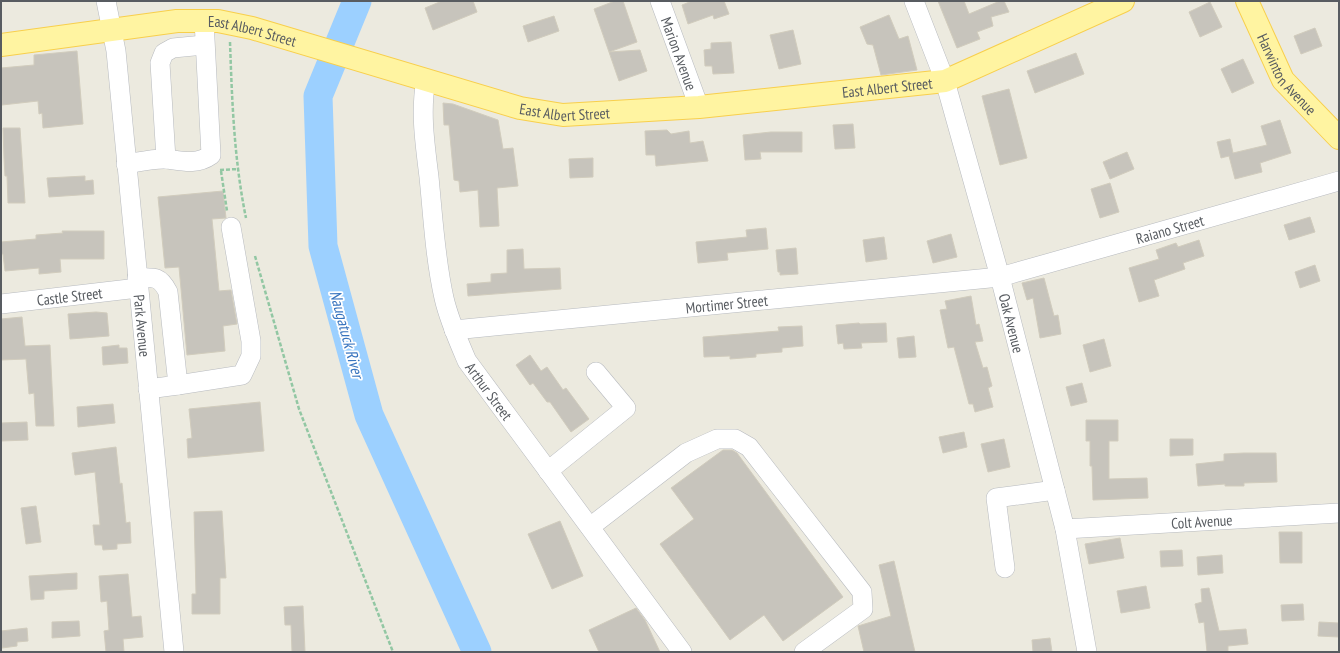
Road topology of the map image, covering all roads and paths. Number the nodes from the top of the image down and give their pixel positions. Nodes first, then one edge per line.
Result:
1 (106, 1) edge
2 (660, 1) edge
3 (914, 1) edge
4 (1124, 1) edge
5 (1247, 1) edge
6 (204, 20) junction
7 (230, 23) junction
8 (111, 30) junction
9 (1, 45) edge
10 (204, 45) junction
11 (426, 80) junction
12 (945, 81) junction
13 (699, 107) junction
14 (1339, 138) edge
15 (211, 155) junction
16 (166, 159) junction
17 (126, 164) junction
18 (1339, 181) edge
19 (239, 223) junction
20 (254, 250) dead end
21 (1000, 277) junction
22 (138, 283) junction
23 (1, 304) edge
24 (454, 330) junction
25 (596, 372) dead end
26 (178, 384) junction
27 (148, 389) junction
28 (548, 471) junction
29 (1055, 490) junction
30 (1339, 513) edge
31 (590, 527) junction
32 (1065, 529) junction
33 (1005, 568) dead end
34 (174, 652) edge
35 (393, 652) edge
36 (682, 652) edge
37 (804, 652) edge
38 (1087, 652) edge

1 - 8 street, Park Avenue
2 - 13 street, Marion Avenue
3 - 12 street, Oak Avenue
4 - 12 main road, East Albert Street
5 - 14 main road, Harwinton Avenue
6 - 7 main road, East Albert Street
6 - 8 main road, East Albert Street
6 - 10 street
7 - 11 main road, East Albert Street
7 - 19 path
8 - 9 main road, East Albert Street
8 - 17 street, Park Avenue
10 - 15 street
10 - 16 street
11 - 13 main road, East Albert Street
11 - 24 street, Arthur Street
12 - 13 main road, East Albert Street
12 - 21 street, Oak Avenue
15 - 16 street
15 - 19 path
16 - 17 street
17 - 22 street, Park Avenue
18 - 21 street, Raiano Street
19 - 26 street
20 - 35 path
21 - 24 street, Mortimer Street
21 - 29 street, Oak Avenue
22 - 23 street, Castle Street
22 - 26 street, Castle Street
22 - 27 street, Park Avenue
24 - 28 street, Arthur Street
25 - 28 street
26 - 27 street
27 - 34 street, Park Avenue
28 - 31 street, Arthur Street
29 - 32 street, Oak Avenue
29 - 33 street
30 - 32 street, Colt Avenue
31 - 36 street, Arthur Street
31 - 37 street
32 - 38 street, Oak Avenue

